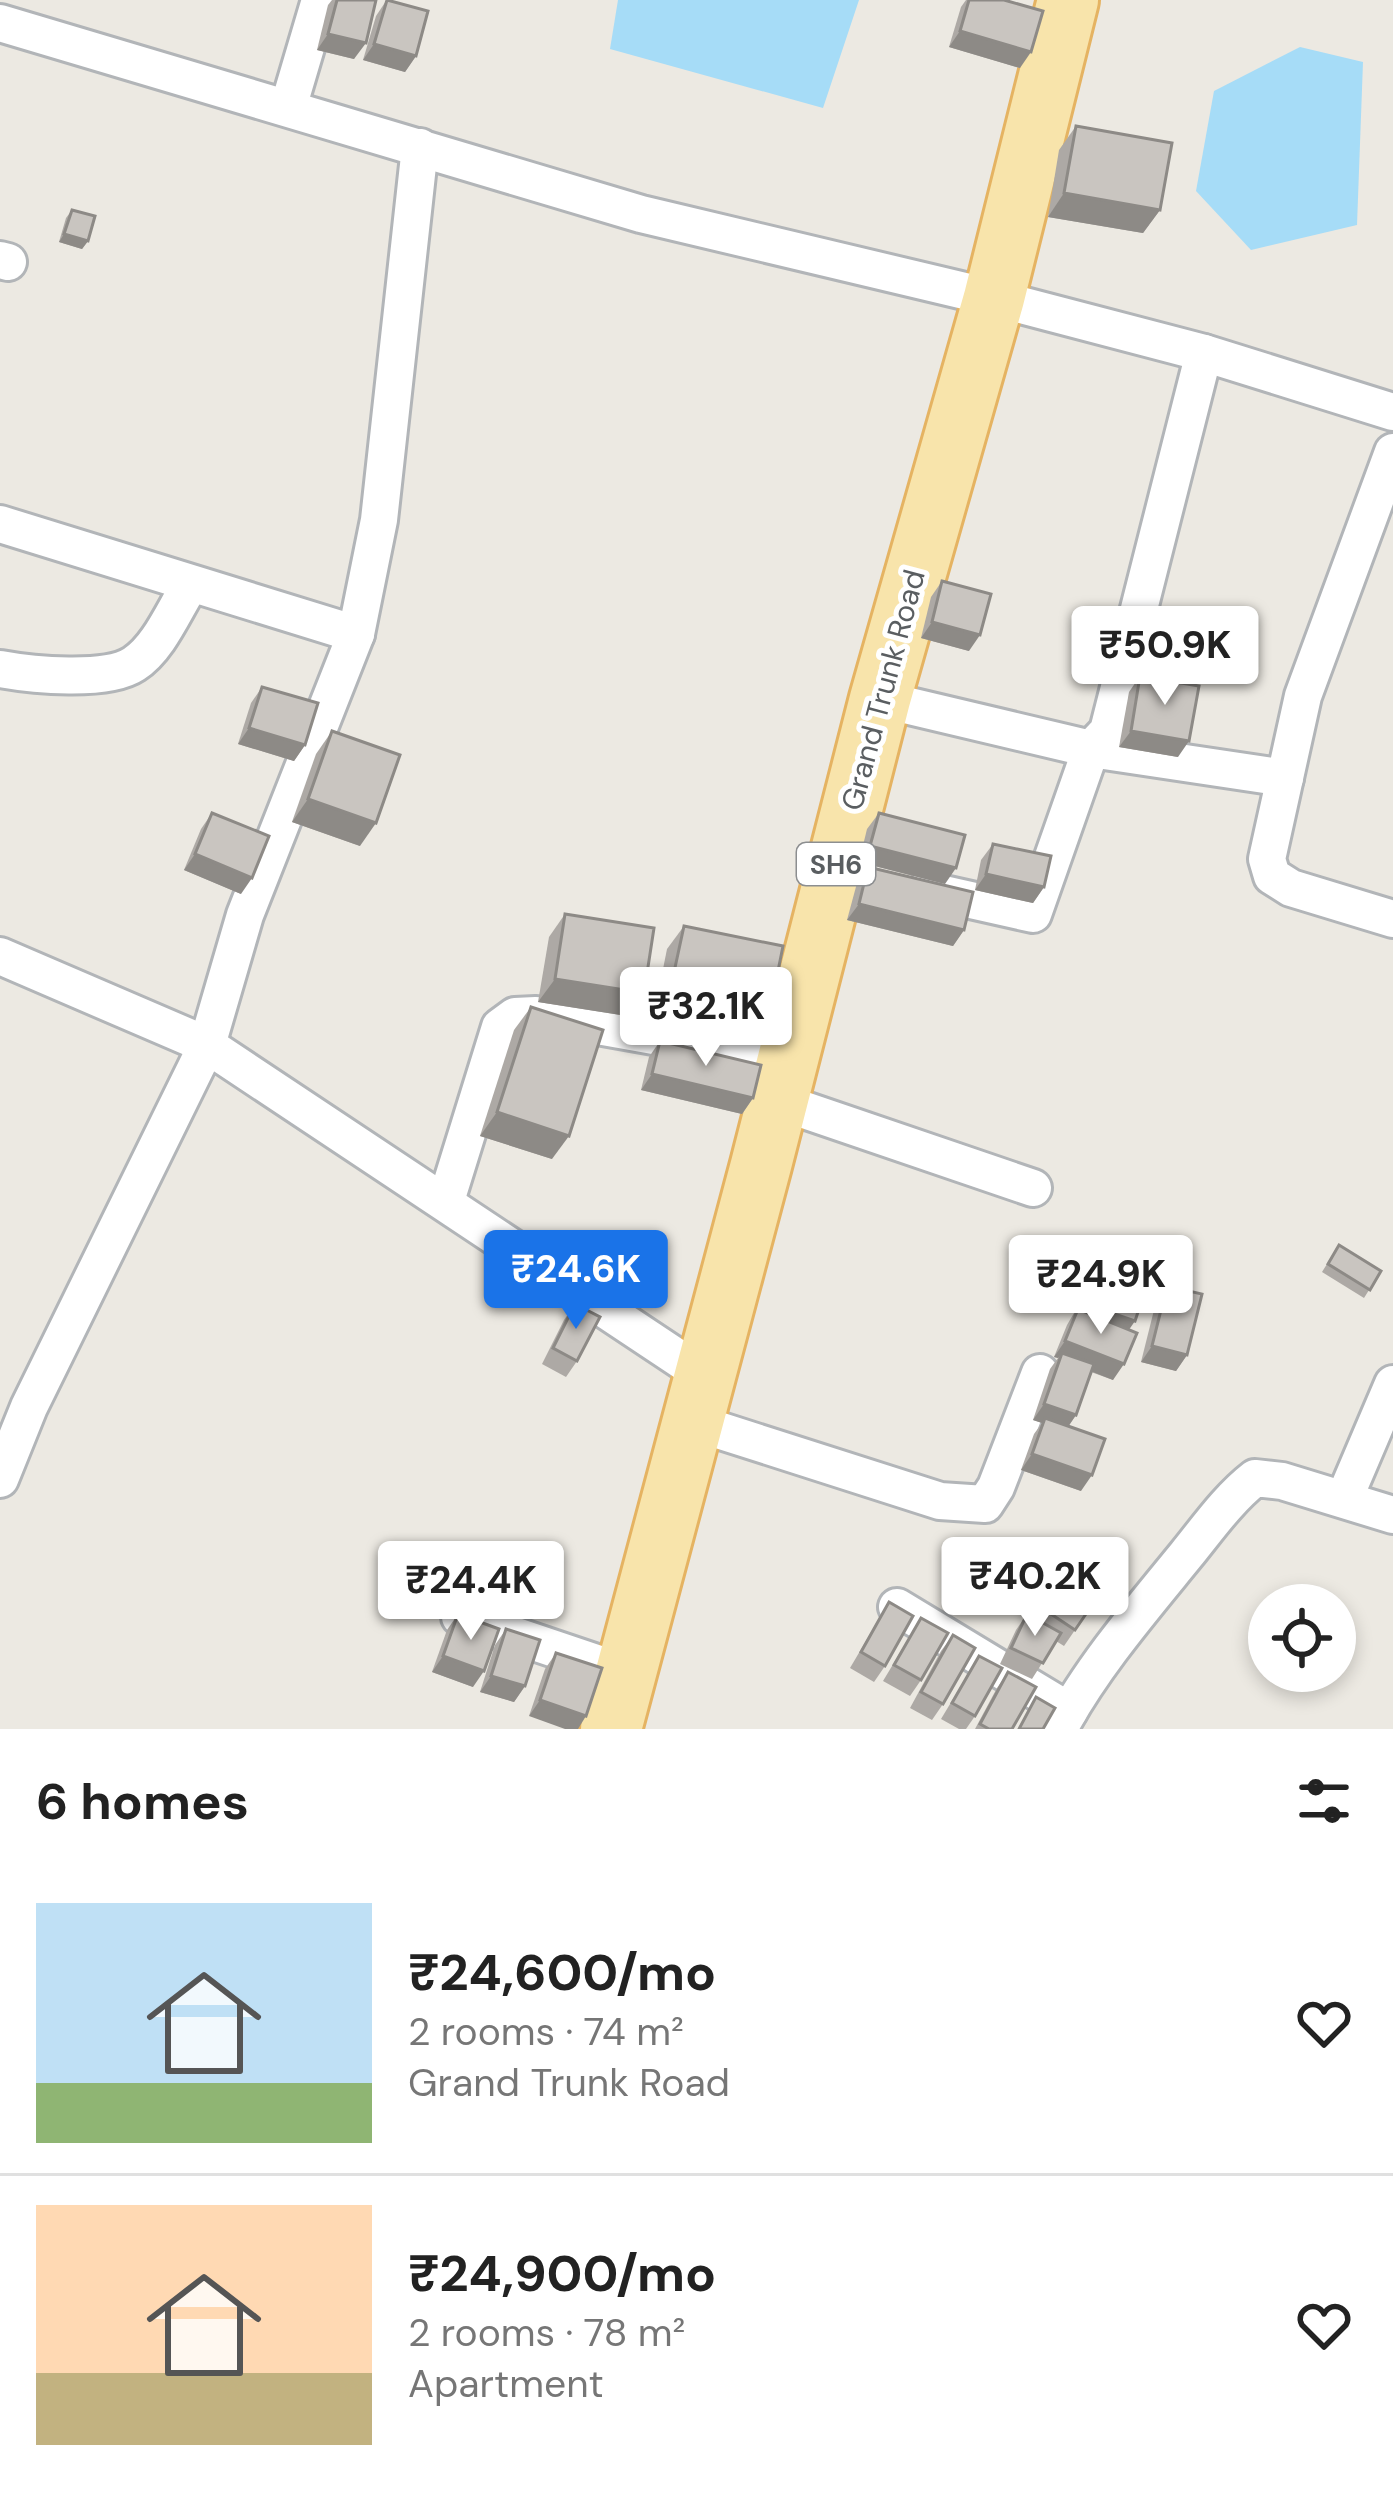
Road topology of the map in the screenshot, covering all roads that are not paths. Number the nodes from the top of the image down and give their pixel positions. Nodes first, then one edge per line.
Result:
1 (320, 0) edge
2 (1068, 0) edge
3 (0, 23) edge
4 (288, 108) junction
5 (420, 146) junction
6 (994, 298) junction
7 (1204, 353) junction
8 (1393, 412) edge
9 (1393, 452) edge
10 (0, 524) edge
11 (190, 585) junction
12 (356, 634) junction
13 (0, 669) edge
14 (880, 699) junction
15 (1091, 749) junction
16 (1285, 778) junction
17 (871, 878) junction
18 (1393, 919) edge
19 (0, 956) edge
20 (207, 1046) junction
21 (783, 1080) junction
22 (1033, 1188) dead end
23 (446, 1201) junction
24 (1040, 1373) dead end
25 (1393, 1384) edge
26 (699, 1399) junction
27 (0, 1479) edge
28 (1345, 1498) junction
29 (1393, 1515) edge
30 (898, 1607) edge
31 (460, 1617) edge
32 (618, 1701) edge
33 (1064, 1720) edge

1 - 4 street
2 - 6 main road, Grand Trunk Road / SH6
3 - 4 street
4 - 5 street
5 - 6 street
5 - 12 street
6 - 7 street
6 - 14 main road, Grand Trunk Road / SH6
7 - 8 street
7 - 15 street
9 - 16 street
10 - 11 street
11 - 12 street
11 - 13 street
12 - 20 street
14 - 15 street
14 - 17 main road, Grand Trunk Road / SH6
15 - 16 street
15 - 17 street
16 - 18 street
17 - 21 main road, Grand Trunk Road / SH6
19 - 20 street
20 - 23 street
20 - 27 street
21 - 22 street
21 - 23 street
21 - 26 main road, Grand Trunk Road / SH6
23 - 26 street
24 - 26 street
25 - 28 street
26 - 32 main road, Grand Trunk Road / SH6
28 - 29 street
28 - 33 street
30 - 33 street
31 - 32 street

